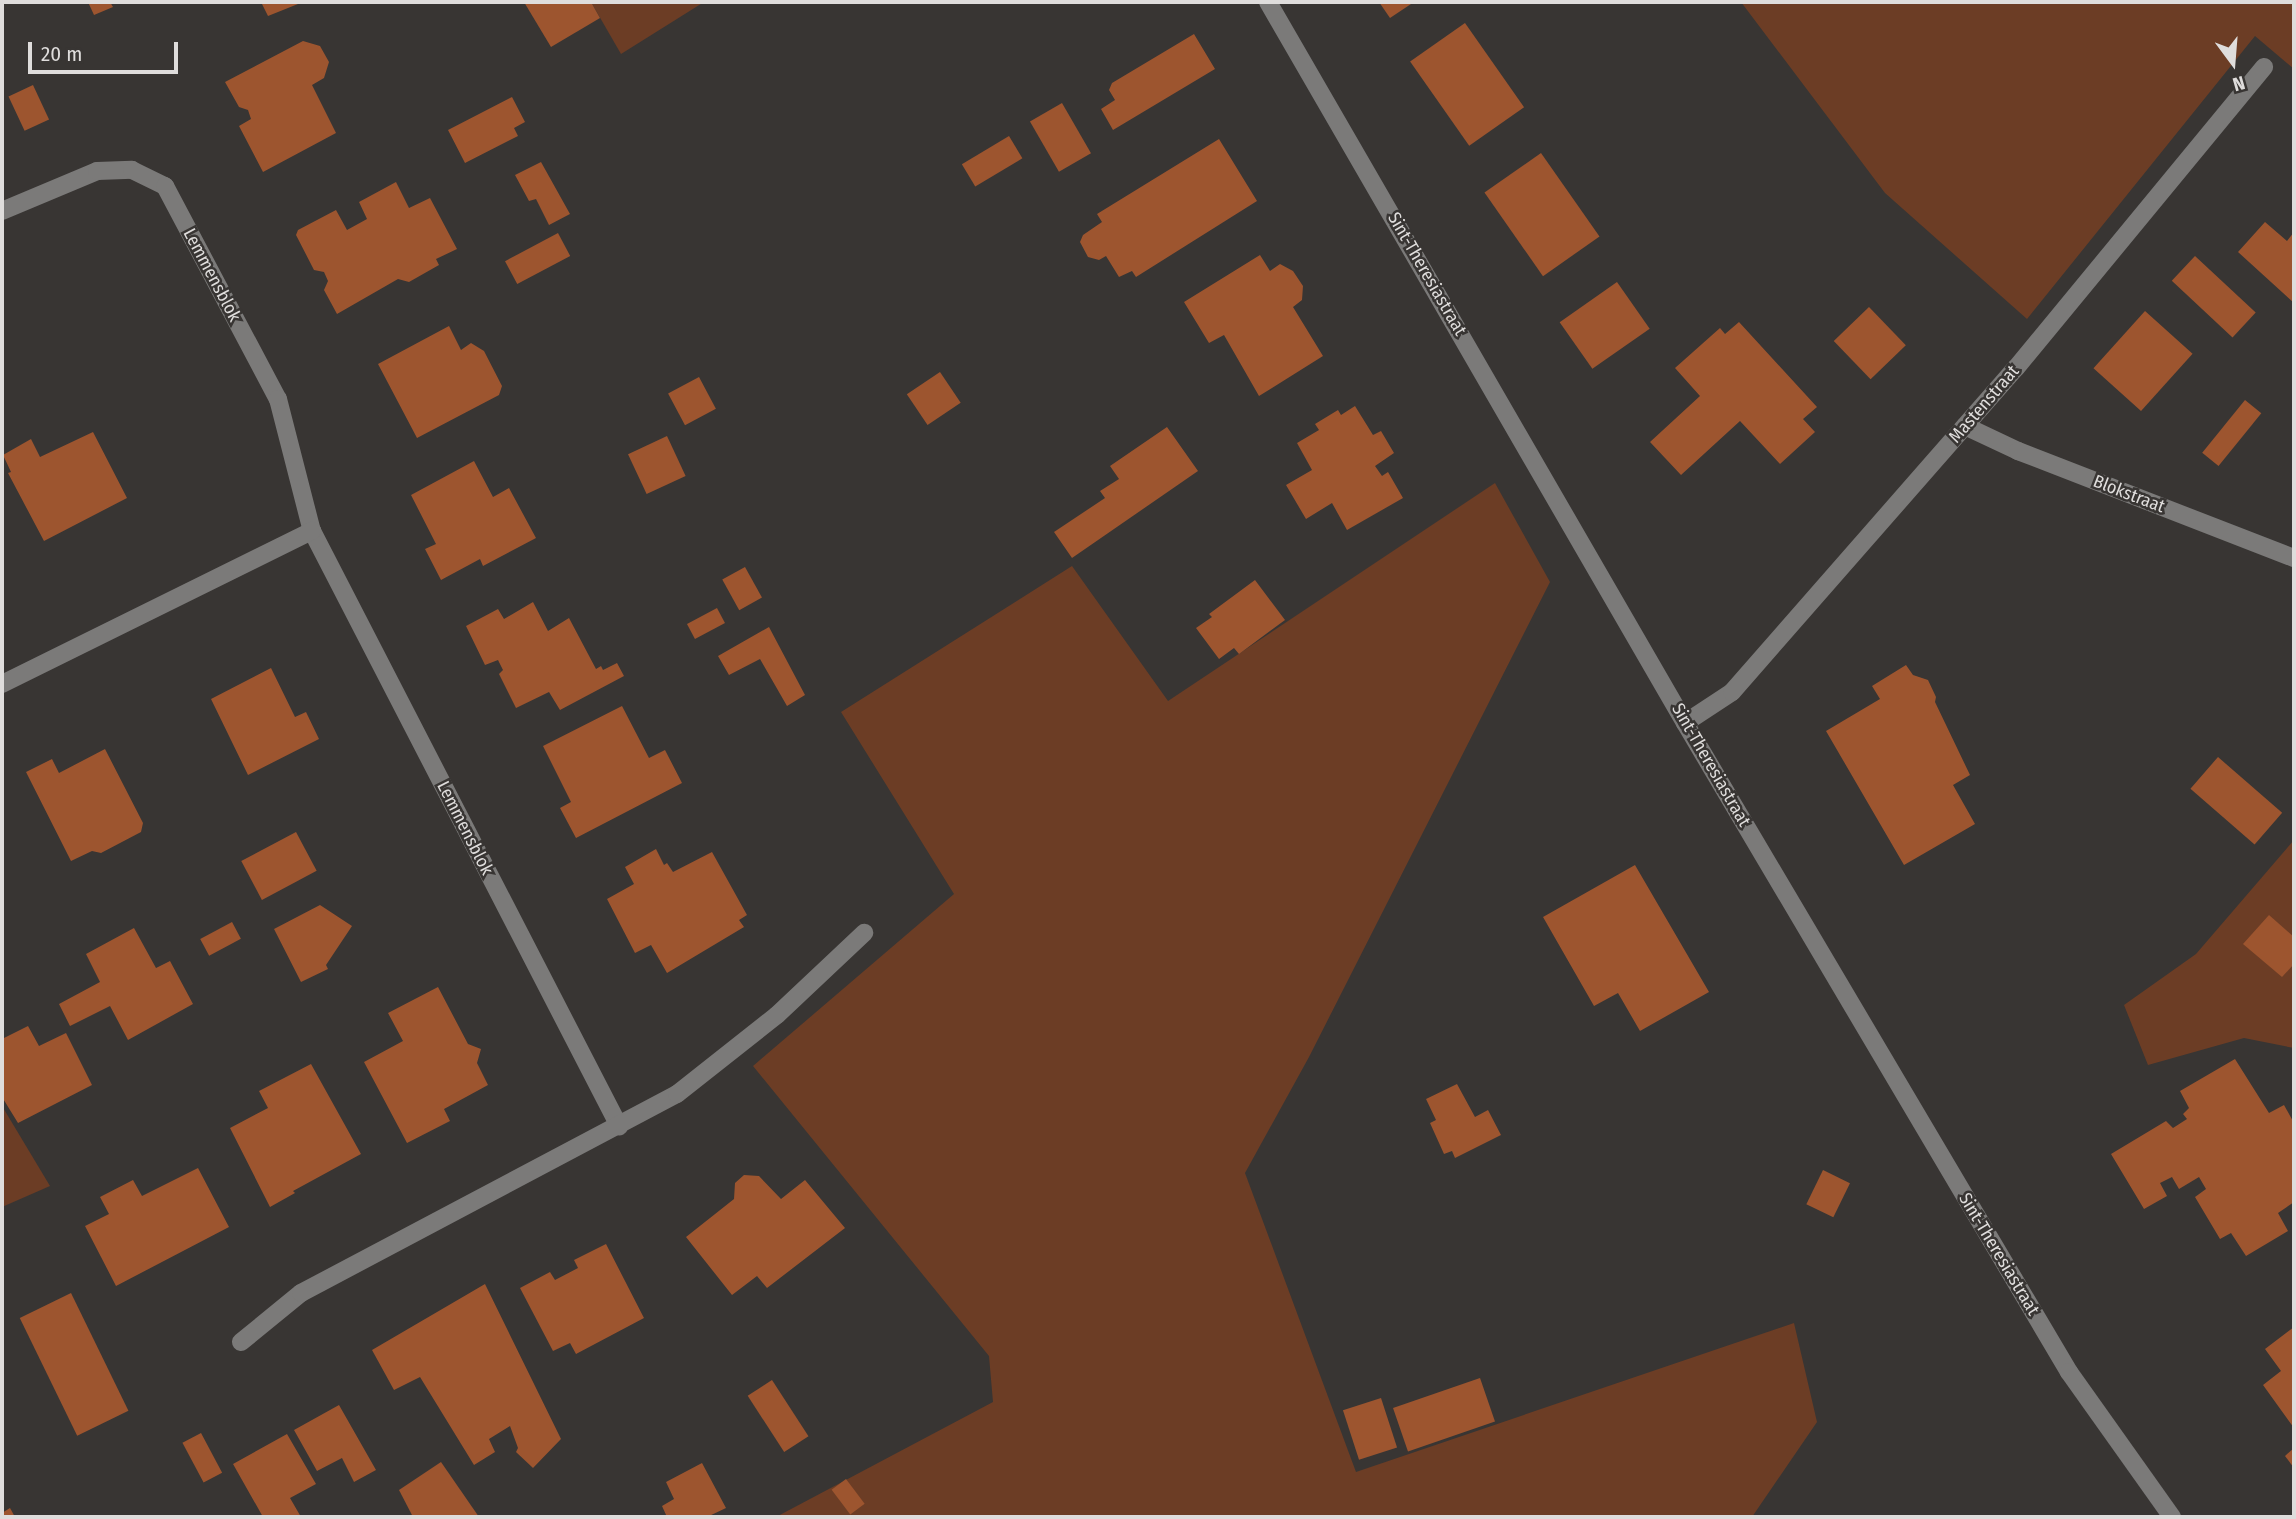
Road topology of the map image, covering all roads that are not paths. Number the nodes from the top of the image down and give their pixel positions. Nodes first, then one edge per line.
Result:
1 (1268, 2) edge
2 (2264, 67) dead end
3 (2, 211) edge
4 (1965, 426) junction
5 (312, 531) junction
6 (2294, 558) edge
7 (2, 684) edge
8 (1685, 723) junction
9 (864, 933) dead end
10 (619, 1126) junction
11 (240, 1342) dead end
12 (2172, 1517) edge

1 - 8 street, Sint-Theresiastraat
2 - 4 street, Mastenstraat
3 - 5 street, Lemmensblok
4 - 6 street, Blokstraat
4 - 8 street, Mastenstraat
5 - 7 street
5 - 10 street, Lemmensblok
8 - 12 street, Sint-Theresiastraat
9 - 10 street
10 - 11 street

